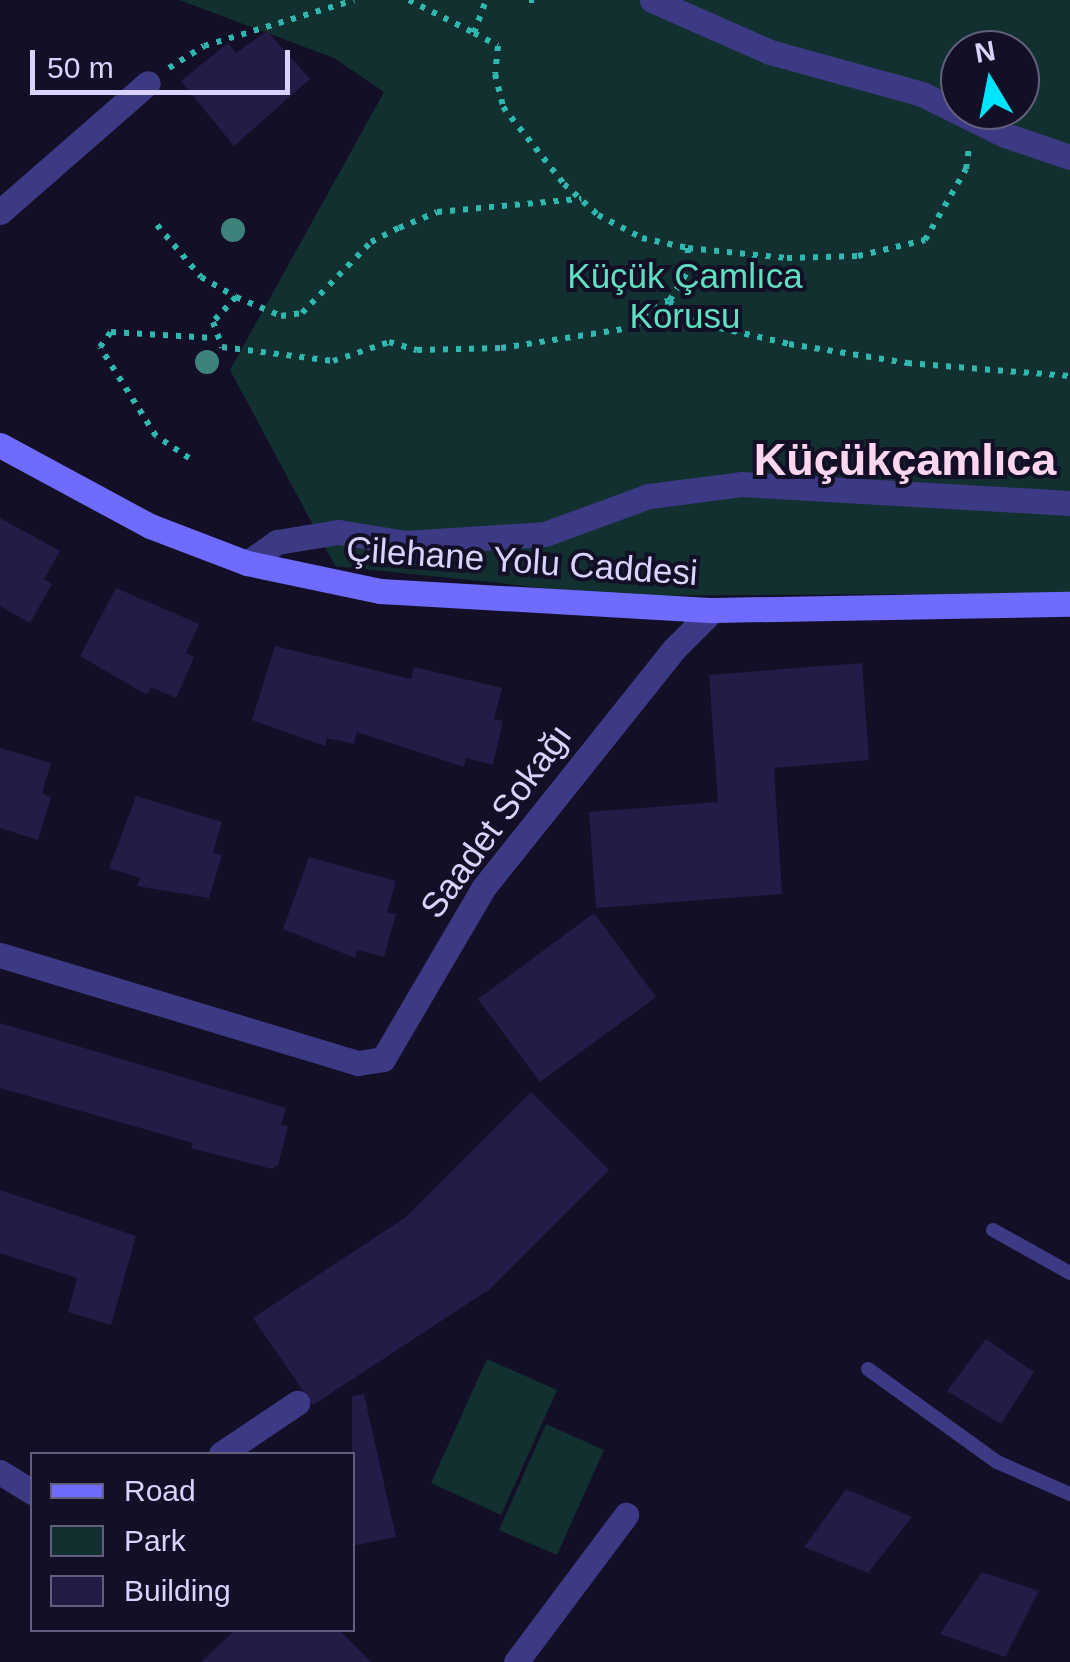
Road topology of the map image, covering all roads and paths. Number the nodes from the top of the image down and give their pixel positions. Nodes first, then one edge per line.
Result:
1 (354, 0) edge
2 (409, 0) edge
3 (486, 0) edge
4 (652, 0) edge
5 (474, 33) junction
6 (148, 83) joint
7 (940, 103) edge
8 (971, 130) edge
9 (1002, 130) edge
10 (1070, 157) edge
11 (581, 199) junction
12 (0, 212) edge
13 (157, 225) dead end
14 (688, 248) junction
15 (236, 297) junction
16 (670, 301) junction
17 (214, 338) junction
18 (1070, 376) edge
19 (0, 445) edge
20 (189, 458) dead end
21 (1070, 503) edge
22 (338, 532) junction
23 (247, 563) junction
24 (316, 580) junction
25 (1070, 604) edge
26 (713, 610) junction
27 (0, 955) edge
28 (993, 1230) dead end
29 (1070, 1273) edge
30 (868, 1369) dead end
31 (297, 1403) dead end
32 (224, 1452) edge
33 (0, 1472) edge
34 (30, 1491) edge
35 (1070, 1494) edge
36 (626, 1515) dead end
37 (516, 1662) edge

1 - 6 path
2 - 5 path
3 - 5 path
4 - 7 street
5 - 11 path
6 - 12 street
8 - 14 path
9 - 10 street
11 - 14 path
11 - 15 path
13 - 15 path
14 - 16 path
15 - 17 path
16 - 17 path
16 - 18 path
17 - 20 path
19 - 23 street, Çilehane Yolu Caddesi
21 - 22 street
22 - 23 street
22 - 24 street
23 - 24 street, Çilehane Yolu Caddesi
24 - 26 street, Çilehane Yolu Caddesi
25 - 26 street, Çilehane Yolu Caddesi
26 - 27 street, Saadet Sokağı
28 - 29 lane
30 - 35 lane
31 - 32 street
33 - 34 street
36 - 37 street

